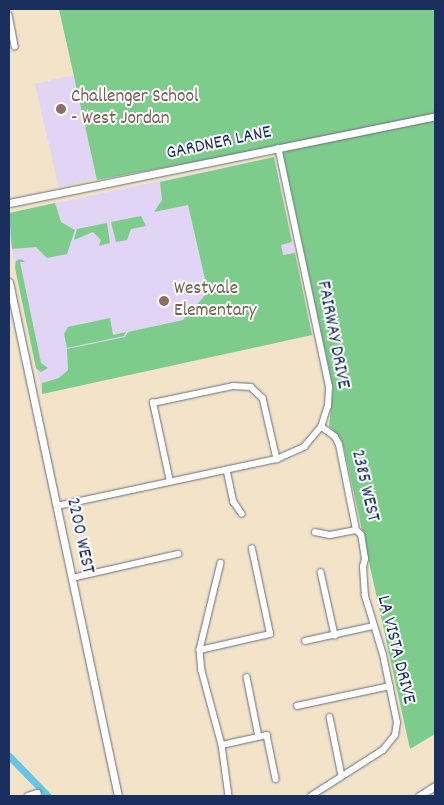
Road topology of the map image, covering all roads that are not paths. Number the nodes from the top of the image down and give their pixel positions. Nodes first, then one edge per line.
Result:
1 (9, 15) edge
2 (15, 46) dead end
3 (435, 116) edge
4 (278, 148) junction
5 (9, 203) edge
6 (9, 282) edge
7 (320, 427) junction
8 (277, 459) junction
9 (227, 470) junction
10 (170, 482) junction
11 (56, 506) junction
12 (242, 514) dead end
13 (356, 530) junction
14 (315, 532) dead end
15 (252, 550) dead end
16 (178, 554) dead end
17 (365, 558) joint
18 (221, 563) dead end
19 (321, 572) dead end
20 (72, 578) junction
21 (373, 626) junction
22 (335, 635) junction
23 (305, 641) dead end
24 (200, 650) junction
25 (247, 677) dead end
26 (390, 686) junction
27 (297, 706) dead end
28 (330, 717) dead end
29 (260, 737) junction
30 (222, 745) junction
31 (342, 776) junction
32 (276, 779) dead end
33 (435, 786) edge
34 (38, 793) dead end
35 (28, 796) edge
36 (118, 796) edge
37 (229, 796) edge
38 (312, 796) edge
39 (419, 796) edge

1 - 2 street
3 - 4 street, GARDNER LANE
4 - 5 street, GARDNER LANE
4 - 7 street, FAIRWAY DRIVE
6 - 11 street, 2200 WEST
7 - 8 street, FAIRWAY DRIVE
7 - 13 street, 2385 WEST
8 - 9 street, FAIRWAY DRIVE
8 - 10 street
9 - 10 street, FAIRWAY DRIVE
9 - 12 street
10 - 11 street, FAIRWAY DRIVE
11 - 20 street, 2200 WEST
13 - 14 street
13 - 17 street, 2385 WEST
15 - 24 street
16 - 20 street
17 - 21 street, LA VISTA DRIVE
18 - 24 street
19 - 22 street
20 - 36 street, 2200 WEST
21 - 22 street
21 - 26 street, LA VISTA DRIVE
22 - 23 street
24 - 30 street
25 - 29 street
26 - 27 street
26 - 31 street, LA VISTA DRIVE
28 - 31 street
29 - 30 street
29 - 32 street
30 - 37 street
31 - 38 street, LA VISTA DRIVE
33 - 39 street
34 - 35 street

